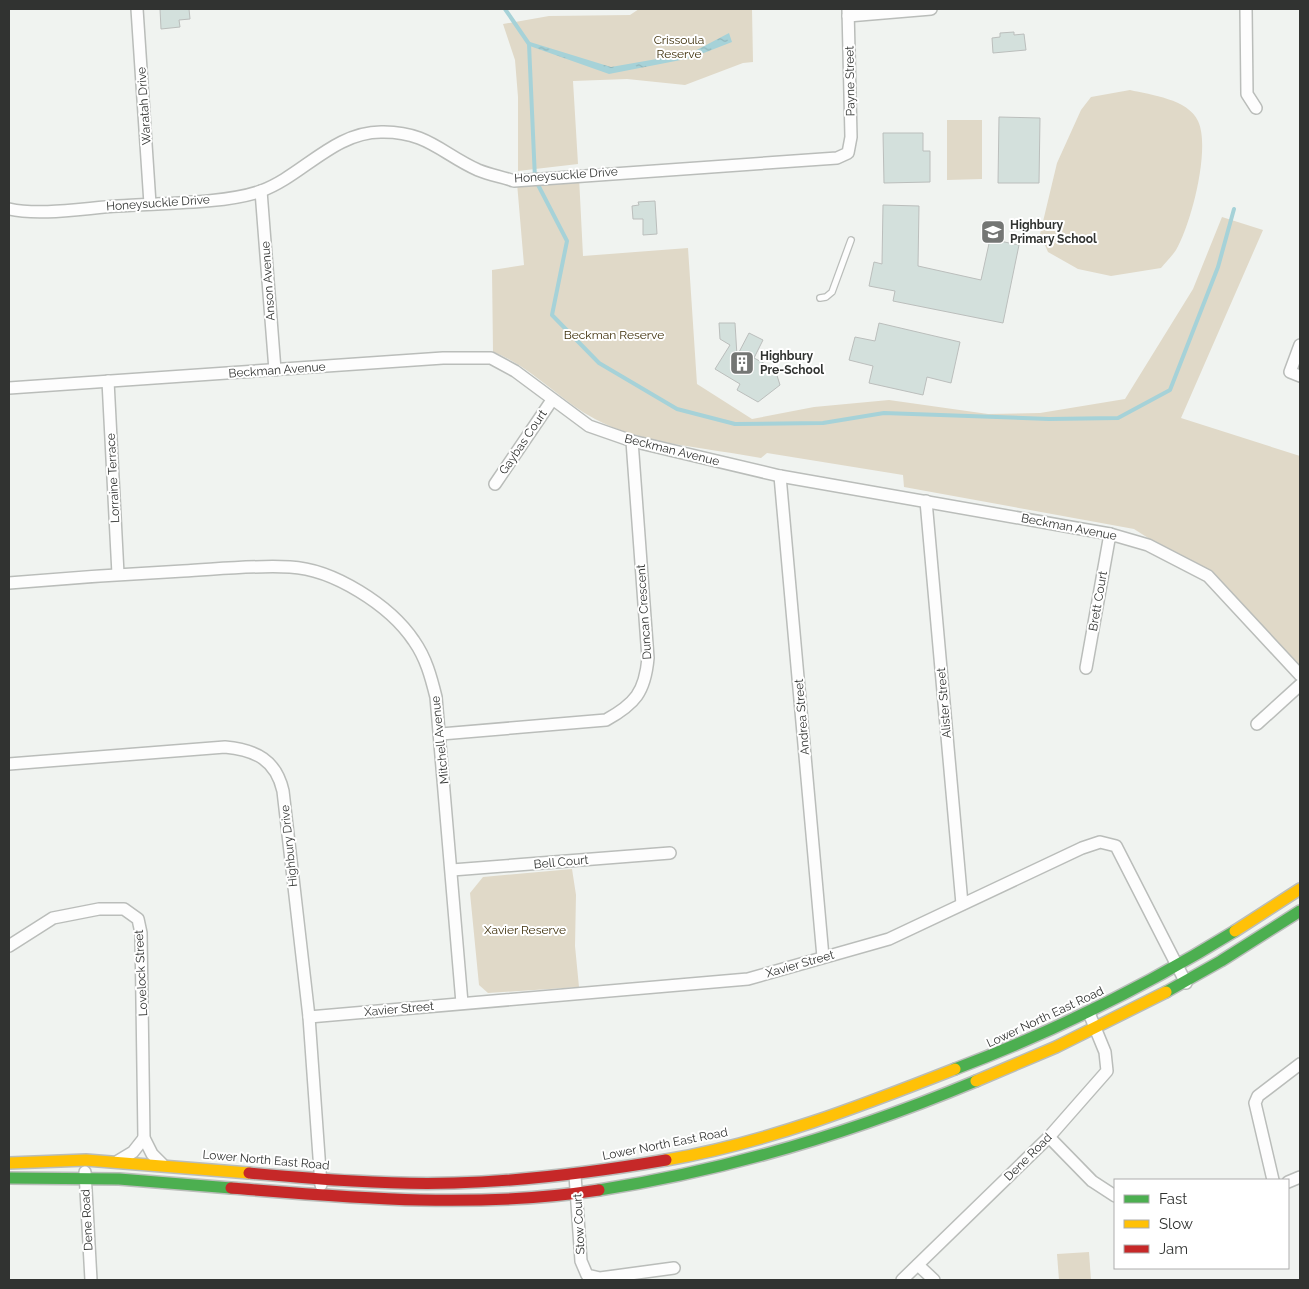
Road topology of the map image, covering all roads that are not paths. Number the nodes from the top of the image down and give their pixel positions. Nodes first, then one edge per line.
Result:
1 (137, 9) edge
2 (931, 9) edge
3 (1246, 9) edge
4 (848, 12) edge
5 (1256, 108) dead end
6 (848, 153) joint
7 (261, 191) junction
8 (150, 204) junction
9 (9, 209) edge
10 (851, 240) dead end
11 (820, 298) dead end
12 (1300, 345) edge
13 (274, 370) junction
14 (1300, 376) edge
15 (108, 381) junction
16 (9, 388) edge
17 (552, 400) junction
18 (632, 441) junction
19 (780, 476) junction
20 (495, 484) dead end
21 (926, 501) junction
22 (1110, 534) junction
23 (118, 574) junction
24 (9, 583) edge
25 (1086, 668) dead end
26 (1300, 684) edge
27 (1257, 724) dead end
28 (441, 734) junction
29 (9, 764) edge
30 (670, 853) dead end
31 (452, 870) junction
32 (1300, 889) edge
33 (962, 904) junction
34 (1300, 911) edge
35 (9, 946) edge
36 (824, 957) junction
37 (1178, 966) junction
38 (1186, 983) junction
39 (462, 1003) junction
40 (1089, 1014) junction
41 (309, 1017) junction
42 (1096, 1030) junction
43 (1300, 1064) edge
44 (1049, 1137) junction
45 (144, 1138) junction
46 (86, 1160) junction
47 (118, 1162) junction
48 (9, 1163) edge
49 (162, 1164) junction
50 (575, 1175) junction
51 (9, 1178) edge
52 (85, 1178) junction
53 (321, 1179) junction
54 (1273, 1179) edge
55 (578, 1193) junction
56 (1114, 1195) edge
57 (322, 1197) junction
58 (918, 1265) junction
59 (674, 1268) dead end
60 (91, 1280) edge
61 (902, 1280) edge
62 (934, 1280) edge

1 - 8 street, Waratah Drive
2 - 4 street
3 - 5 street
4 - 6 street, Payne Street
6 - 7 street, Honeysuckle Drive
7 - 8 street, Honeysuckle Drive
7 - 13 street, Anson Avenue
8 - 9 street, Honeysuckle Drive
10 - 11 lane
12 - 14 street
13 - 15 street, Beckman Avenue
13 - 17 street, Beckman Avenue
15 - 16 street, Beckman Avenue
15 - 23 street, Lorraine Terrace
17 - 18 street, Beckman Avenue
17 - 20 street, Gaybas Court
18 - 19 street, Beckman Avenue
18 - 28 street, Duncan Crescent
19 - 21 street, Beckman Avenue
19 - 36 street, Andrea Street
21 - 22 street, Beckman Avenue
21 - 33 street, Alister Street
22 - 25 street, Brett Court
22 - 26 street, Beckman Avenue
23 - 24 street, Mitchell Avenue
23 - 28 street, Mitchell Avenue
26 - 27 street
28 - 31 street, Mitchell Avenue
29 - 41 street, Highbury Drive
30 - 31 street, Bell Court
31 - 39 street, Mitchell Avenue
32 - 37 main road, Lower North East Road
33 - 36 street, Xavier Street
33 - 37 street, Xavier Street
34 - 38 main road
35 - 45 street, Lovelock Street
36 - 39 street, Xavier Street
37 - 38 street, Xavier Street
37 - 40 main road, Lower North East Road
38 - 42 main road
39 - 41 street, Xavier Street
40 - 42 street, Dene Road
40 - 50 main road, Lower North East Road
41 - 53 street, Highbury Drive
42 - 44 street, Dene Road
42 - 55 main road
43 - 54 street
44 - 56 street
44 - 58 street, Dene Road
45 - 47 street
45 - 49 street
46 - 47 main road, Lower North East Road
46 - 48 main road, Lower North East Road
46 - 52 street, Dene Road
47 - 49 main road, Lower North East Road
49 - 53 main road, Lower North East Road
50 - 53 main road, Lower North East Road
50 - 55 street, Stow Court
51 - 52 main road
52 - 57 main road
52 - 60 street, Dene Road
53 - 57 street, Highbury Drive
55 - 57 main road
55 - 59 street, Stow Court
58 - 61 street, Dene Road
58 - 62 street

